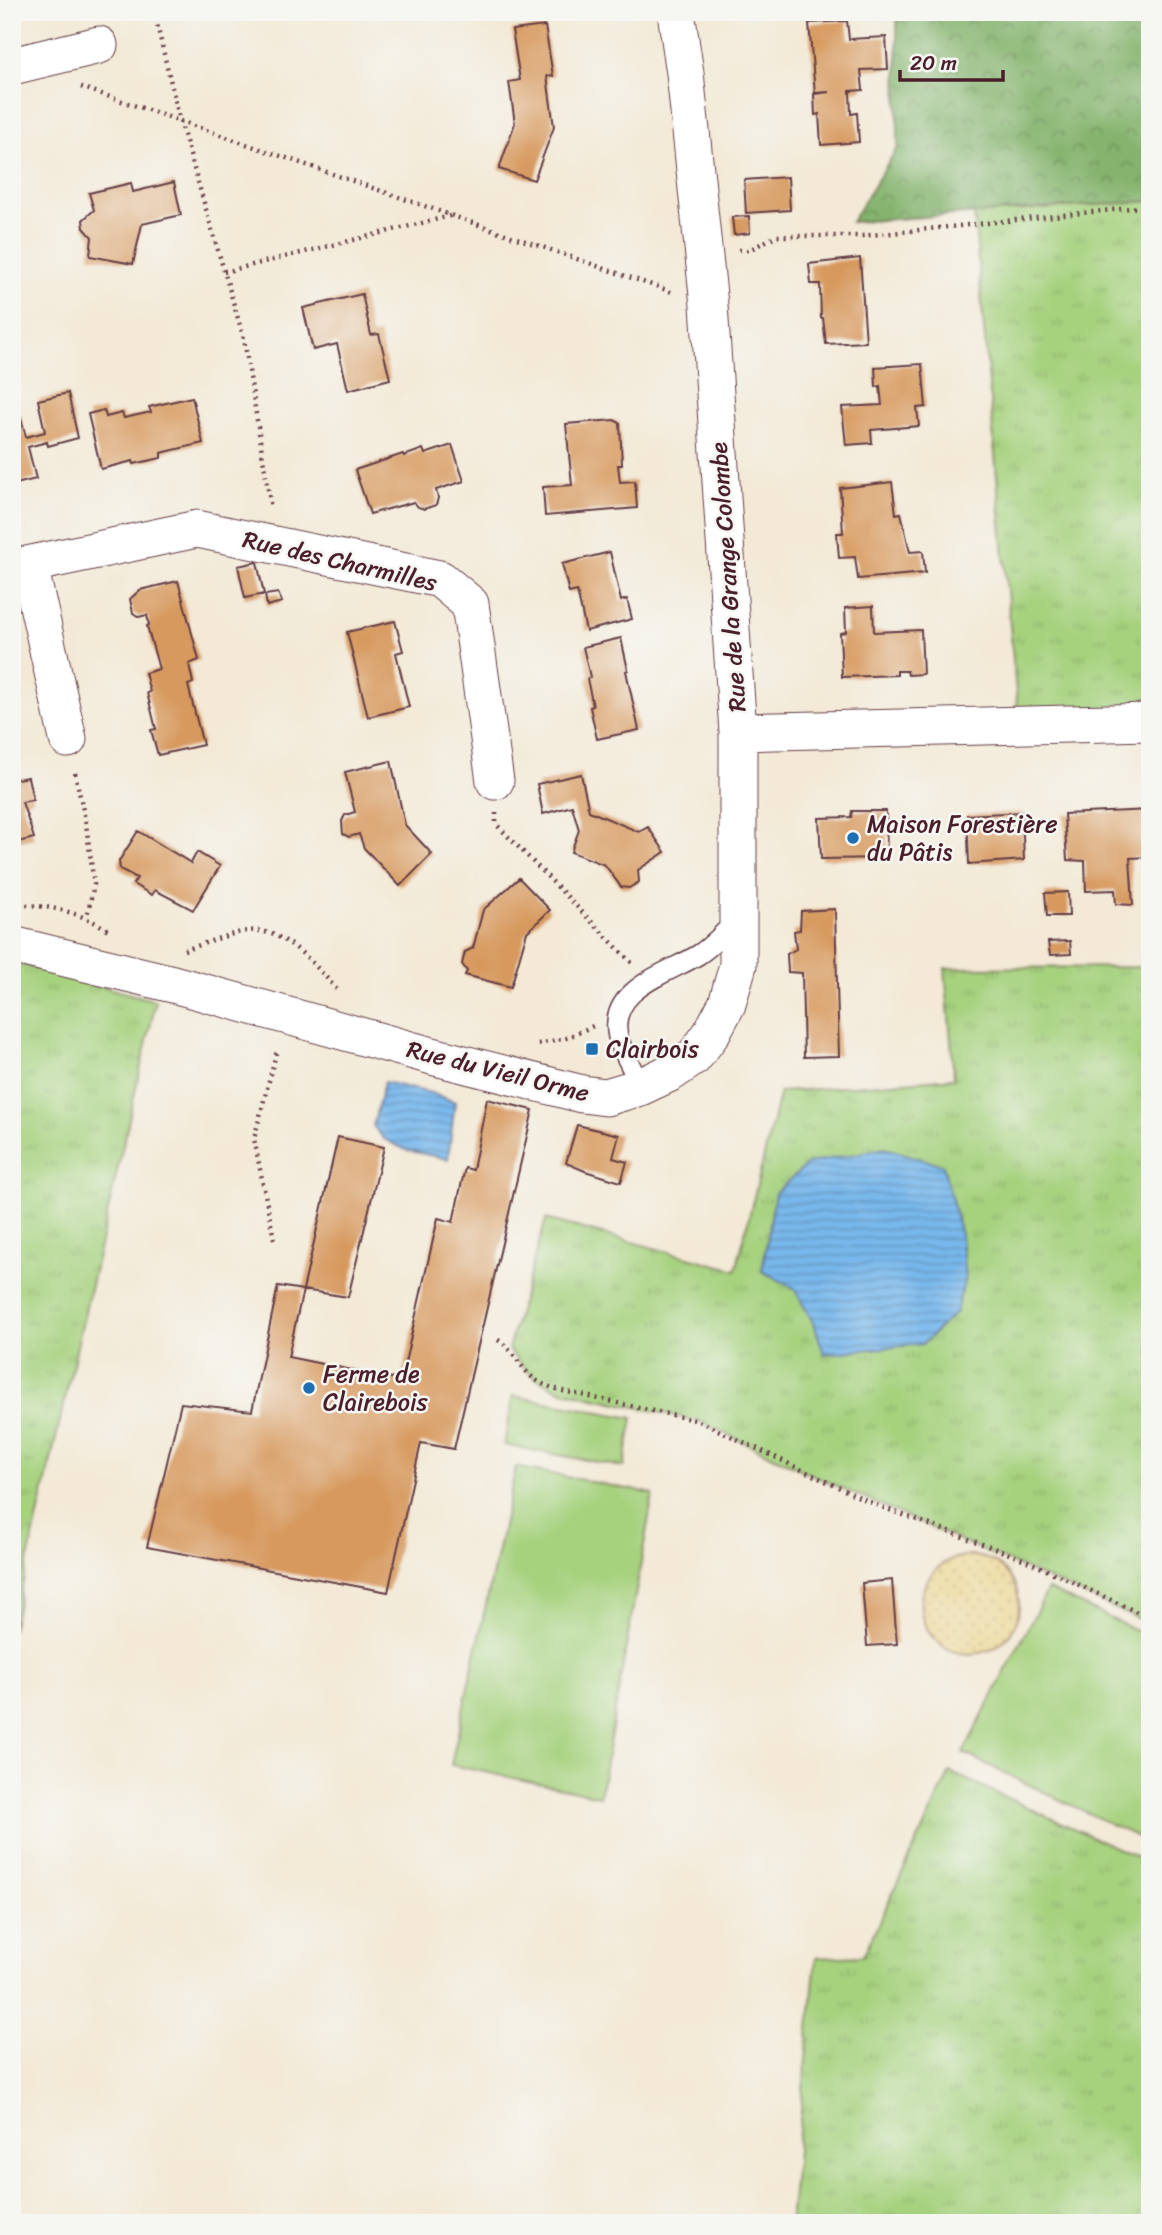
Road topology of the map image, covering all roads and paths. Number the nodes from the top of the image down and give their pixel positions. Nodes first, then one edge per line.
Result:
1 (154, 12) edge
2 (676, 12) edge
3 (99, 45) dead end
4 (12, 66) edge
5 (80, 87) dead end
6 (180, 121) junction
7 (1150, 206) edge
8 (451, 215) junction
9 (704, 250) junction
10 (224, 272) junction
11 (709, 305) junction
12 (278, 547) junction
13 (20, 566) edge
14 (1150, 722) edge
15 (738, 732) junction
16 (68, 739) joint
17 (495, 781) joint
18 (12, 904) edge
19 (87, 916) junction
20 (739, 918) junction
21 (116, 935) dead end
22 (12, 945) edge
23 (172, 951) dead end
24 (649, 981) junction
25 (346, 999) dead end
26 (286, 1015) junction
27 (617, 1019) junction
28 (528, 1044) dead end
29 (640, 1087) junction
30 (274, 1239) dead end
31 (498, 1340) dead end
32 (1150, 1618) edge

1 - 6 path
2 - 9 street, Rue de la Grange Colombe
3 - 4 street
5 - 6 path
6 - 8 path
6 - 10 path
7 - 9 path
8 - 10 path
8 - 11 path
9 - 11 street, Rue de la Grange Colombe
10 - 12 path
11 - 15 street, Rue de la Grange Colombe
12 - 13 street, Rue des Charmilles
12 - 17 street, Rue des Charmilles
13 - 16 street, Rue des Charmilles
14 - 15 street, Rue de la Grange Colombe
15 - 20 street, Rue du Vieil Orme
16 - 19 path
17 - 24 path
18 - 19 path
19 - 21 path
20 - 24 lane
20 - 29 street, Rue du Vieil Orme
22 - 26 street, Rue du Vieil Orme
23 - 25 path
24 - 27 lane
26 - 29 street, Rue du Vieil Orme
26 - 30 path
27 - 28 path
27 - 29 lane
31 - 32 path

